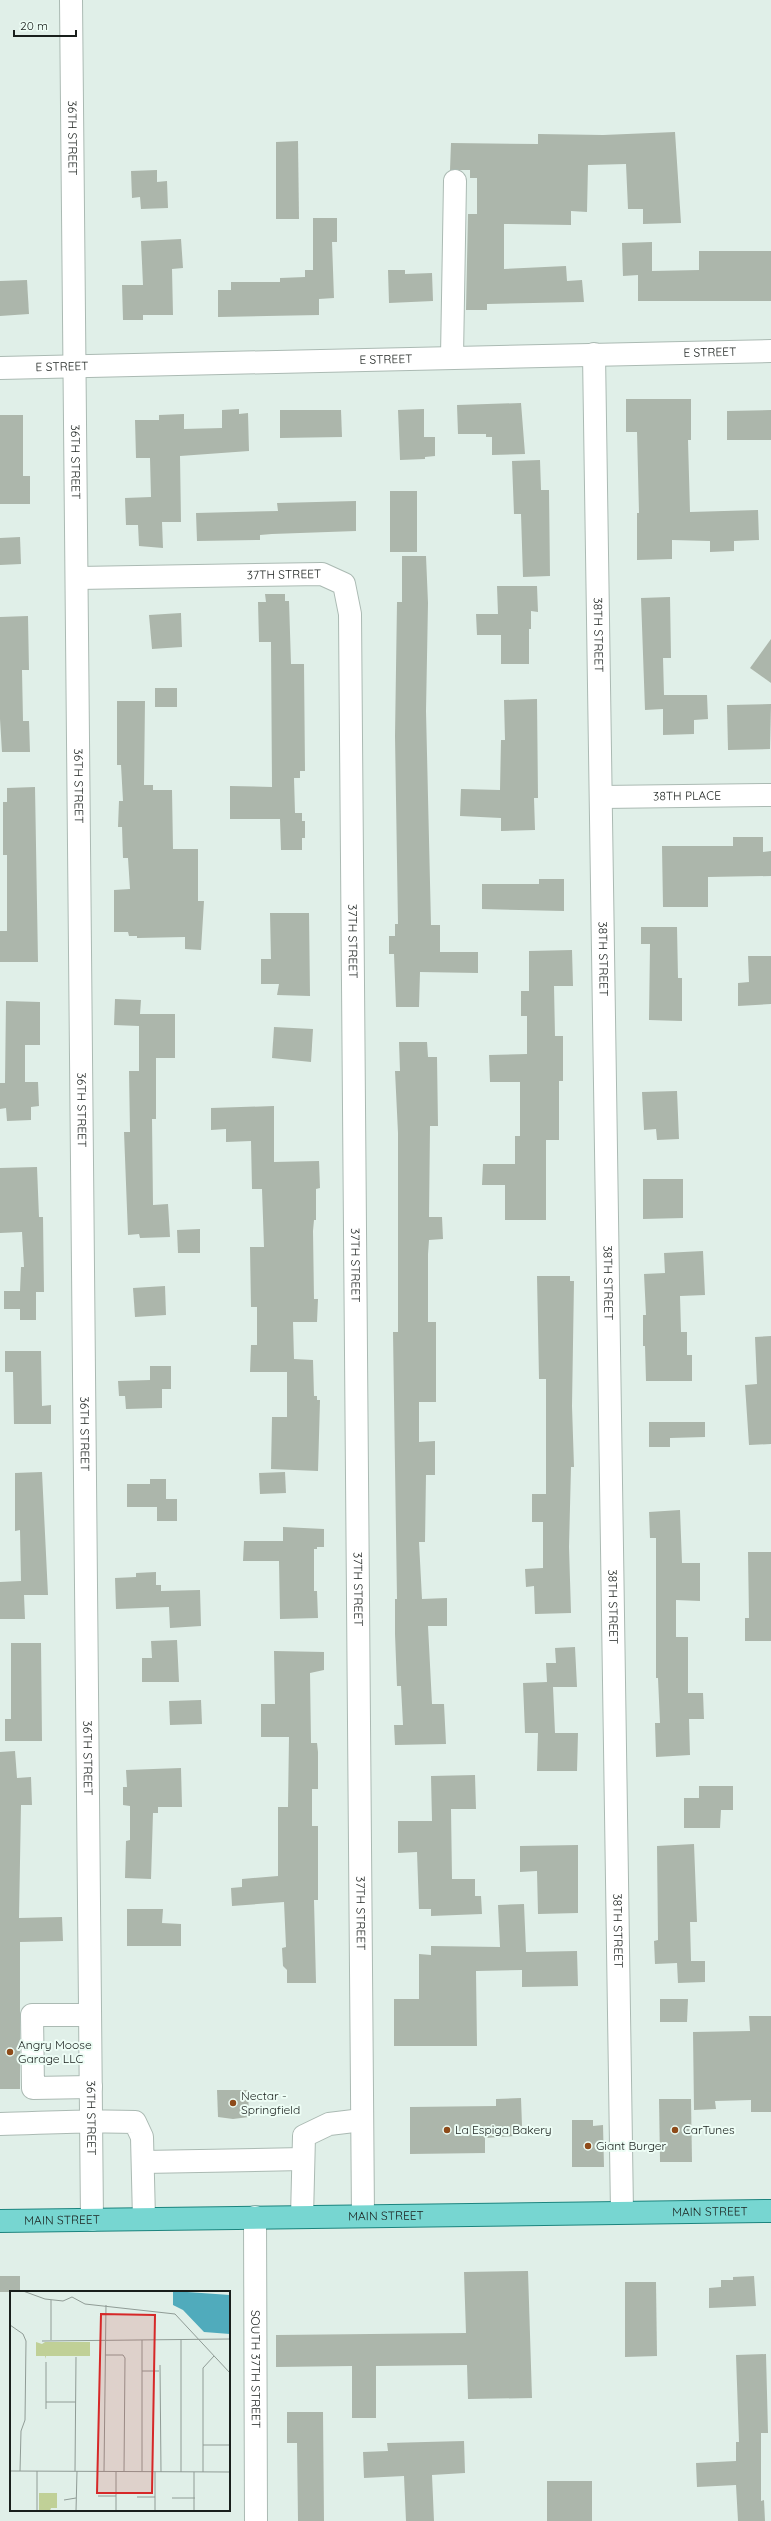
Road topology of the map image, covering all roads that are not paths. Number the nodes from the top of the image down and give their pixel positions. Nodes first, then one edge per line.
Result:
1 (71, 0) edge
2 (455, 181) dead end
3 (771, 351) edge
4 (594, 354) junction
5 (452, 357) junction
6 (74, 366) junction
7 (0, 368) edge
8 (78, 578) junction
9 (771, 795) edge
10 (602, 797) junction
11 (90, 2015) junction
12 (91, 2087) junction
13 (91, 2120) junction
14 (362, 2120) junction
15 (0, 2124) edge
16 (303, 2159) junction
17 (143, 2162) junction
18 (771, 2210) edge
19 (622, 2212) junction
20 (363, 2216) junction
21 (255, 2217) junction
22 (302, 2217) junction
23 (144, 2219) junction
24 (92, 2220) junction
25 (0, 2221) edge
26 (256, 2521) edge

1 - 6 street, 36TH STREET
2 - 5 street
3 - 4 street, E STREET
4 - 5 street, E STREET
4 - 10 street, 38TH STREET
5 - 6 street, E STREET
6 - 7 street, E STREET
6 - 8 street, 36TH STREET
8 - 11 street, 36TH STREET
8 - 14 street, 37TH STREET
9 - 10 street, 38TH PLACE
10 - 19 street, 38TH STREET
11 - 12 street, 36TH STREET
11 - 12 street
12 - 13 street, 36TH STREET
13 - 15 street
13 - 17 street
13 - 24 street, 36TH STREET
14 - 16 street
14 - 20 street, 37TH STREET
16 - 17 street
16 - 22 street
17 - 23 street
18 - 19 main road, MAIN STREET
19 - 20 main road, MAIN STREET
20 - 22 main road, MAIN STREET
21 - 22 main road, MAIN STREET
21 - 23 main road, MAIN STREET
21 - 26 street, SOUTH 37TH STREET
23 - 24 main road, MAIN STREET
24 - 25 main road, MAIN STREET

